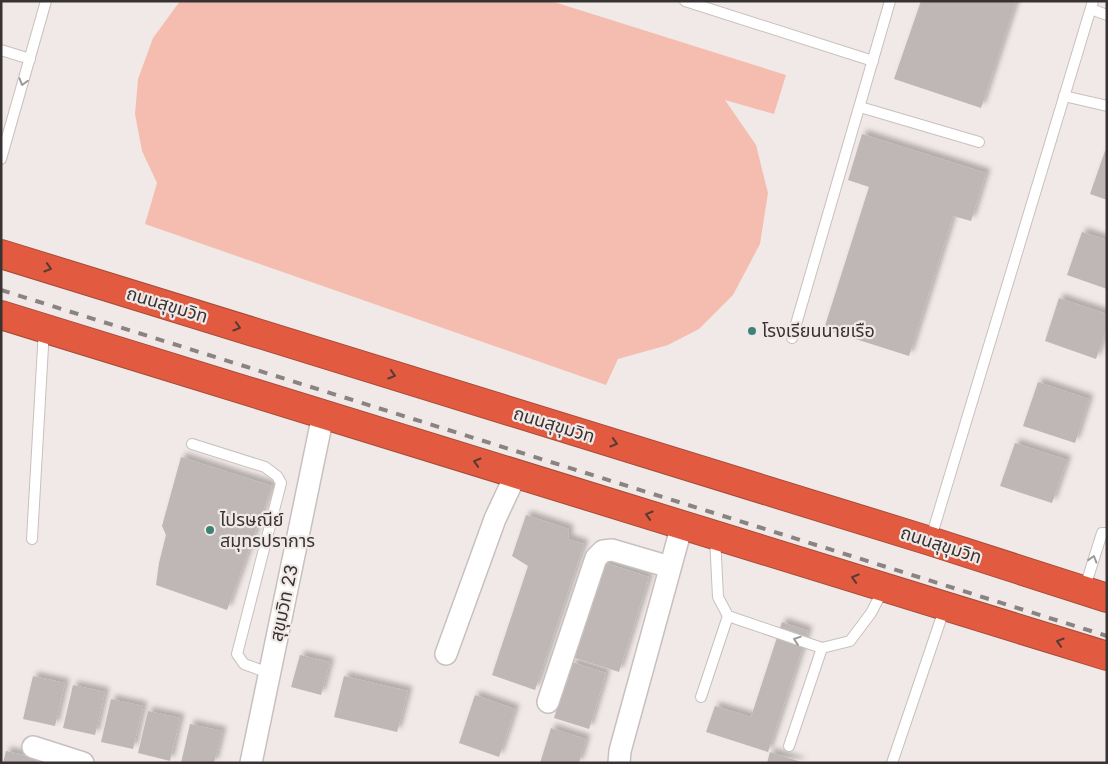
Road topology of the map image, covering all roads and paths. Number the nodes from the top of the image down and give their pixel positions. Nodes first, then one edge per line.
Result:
1 (46, 1) edge
2 (685, 1) edge
3 (890, 1) edge
4 (1092, 5) edge
5 (1107, 15) edge
6 (1, 50) edge
7 (30, 59) junction
8 (873, 61) junction
9 (1064, 96) junction
10 (1107, 106) edge
11 (860, 107) junction
12 (979, 142) dead end
13 (1, 159) edge
14 (1, 254) edge
15 (1, 315) edge
16 (44, 328) junction
17 (792, 338) dead end
18 (323, 415) junction
19 (192, 444) dead end
20 (516, 474) junction
21 (682, 525) junction
22 (1107, 533) edge
23 (715, 536) junction
24 (32, 539) dead end
25 (930, 541) junction
26 (670, 567) junction
27 (884, 587) junction
28 (1095, 594) edge
29 (945, 606) junction
30 (728, 616) junction
31 (822, 648) junction
32 (446, 654) dead end
33 (1107, 656) edge
34 (269, 673) junction
35 (701, 697) dead end
36 (548, 702) dead end
37 (790, 746) dead end
38 (33, 747) dead end
39 (83, 763) edge
40 (251, 763) edge
41 (619, 763) edge
42 (892, 763) edge

1 - 7 lane
2 - 8 lane
3 - 8 lane
4 - 5 lane
4 - 9 lane
6 - 7 lane
7 -> 13 lane
8 - 11 lane
9 - 10 lane
9 - 25 lane
11 - 12 lane
11 - 17 lane
14 -> 25 highway, ถนนสุขุมวิท
15 - 16 highway
16 - 18 highway
16 - 24 lane
20 -> 18 highway
18 - 34 street, สุขุมวิท 23
19 - 34 lane
21 -> 20 highway
20 - 32 street
21 - 23 highway
21 - 26 street
28 -> 22 lane
27 -> 23 highway
23 - 30 lane
25 - 28 highway, ถนนสุขุมวิท
26 - 36 street
26 - 41 street
27 - 29 highway
27 - 31 lane
33 -> 29 highway
29 - 42 lane
31 -> 30 lane
30 - 35 lane
31 - 37 lane
34 - 40 street, สุขุมวิท 23
38 - 39 street

